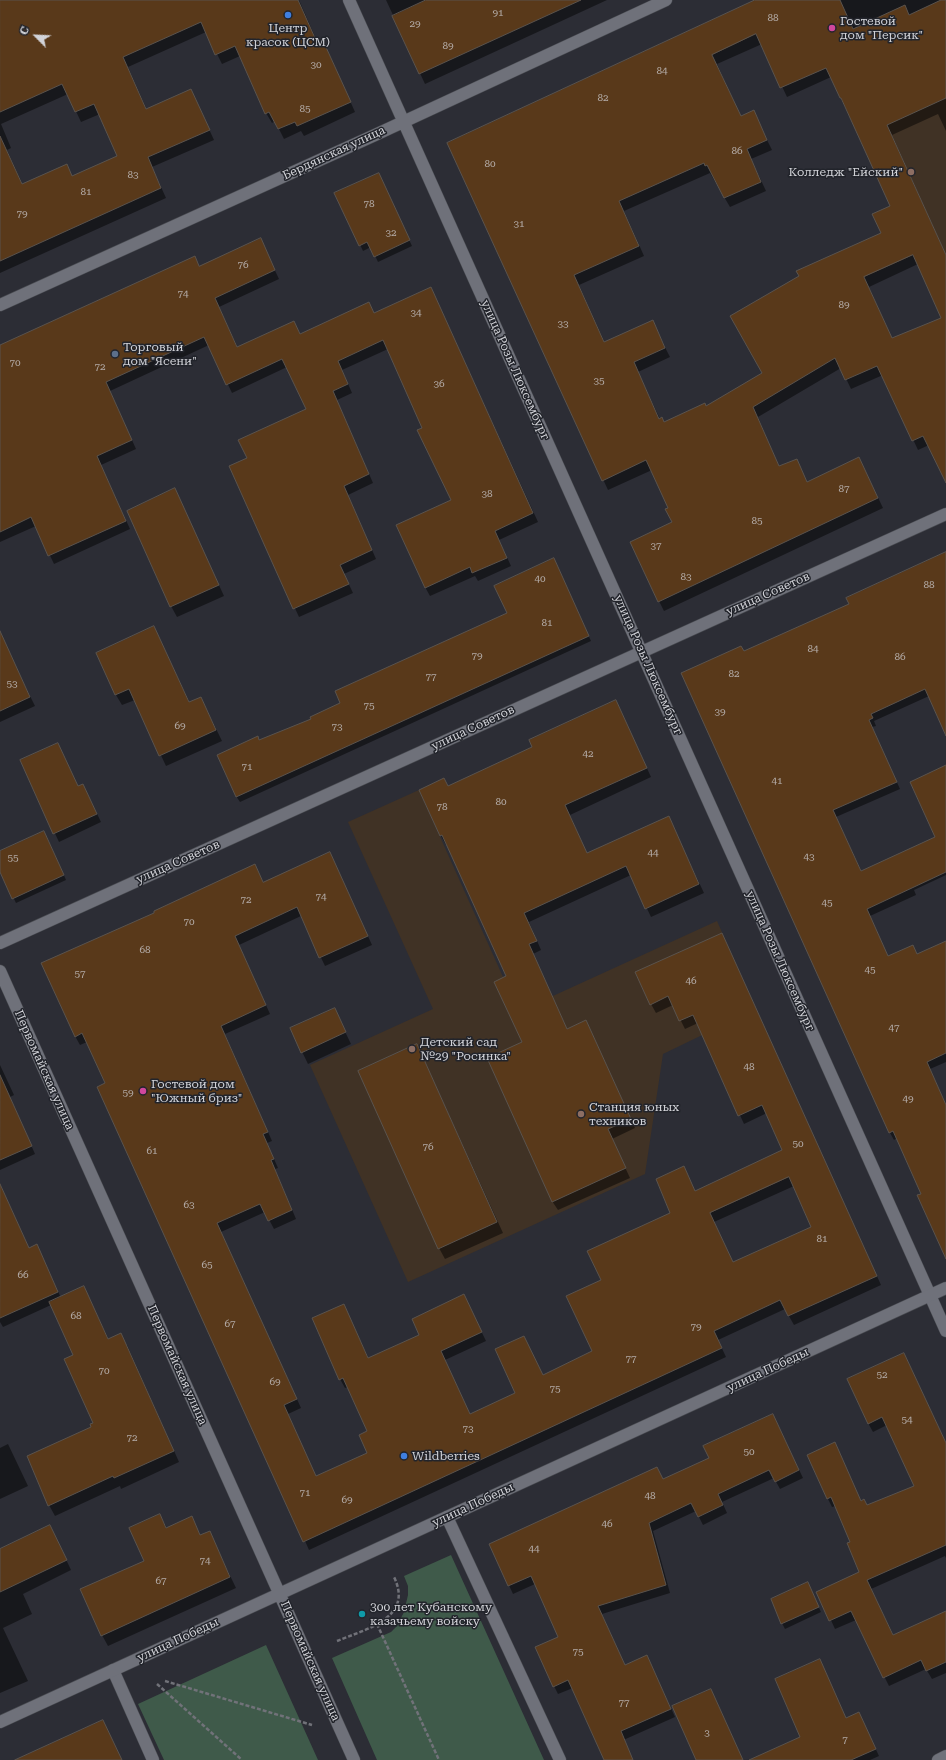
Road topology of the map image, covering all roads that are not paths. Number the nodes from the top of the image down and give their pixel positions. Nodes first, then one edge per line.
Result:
1 (349, 0) edge
2 (666, 0) edge
3 (404, 121) junction
4 (0, 305) edge
5 (946, 514) edge
6 (642, 652) junction
7 (0, 943) edge
8 (0, 971) edge
9 (946, 1288) edge
10 (930, 1296) junction
11 (946, 1331) edge
12 (447, 1517) junction
13 (280, 1594) junction
14 (113, 1670) junction
15 (0, 1722) edge
16 (946, 1756) edge
17 (152, 1760) edge
18 (354, 1760) edge
19 (560, 1760) edge
20 (938, 1760) edge

1 - 3 street, улица Розы Люксембург
2 - 3 street, Бердянская улица
3 - 4 street, Бердянская улица
3 - 6 street, улица Розы Люксембург
5 - 6 street, улица Советов
6 - 7 street, улица Советов
6 - 10 street, улица Розы Люксембург
8 - 13 street, Первомайская улица
9 - 10 street, улица Победы
10 - 11 street, улица Розы Люксембург
10 - 12 street, улица Победы
12 - 13 street, улица Победы
12 - 19 street
13 - 14 street, улица Победы
13 - 18 street, Первомайская улица
14 - 15 street, улица Победы
14 - 17 street
16 - 20 street

